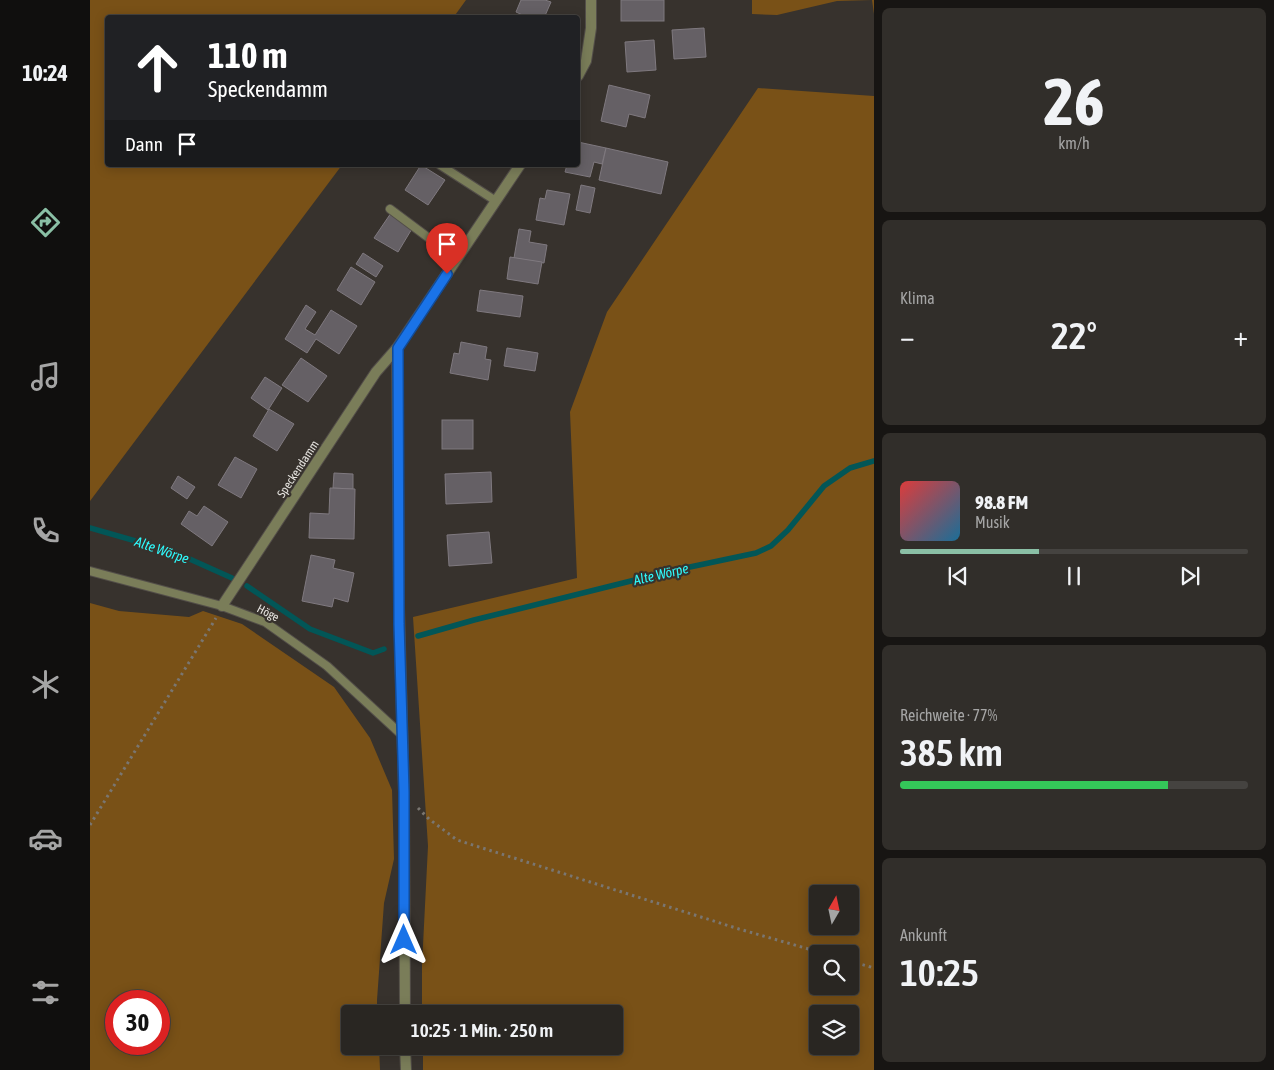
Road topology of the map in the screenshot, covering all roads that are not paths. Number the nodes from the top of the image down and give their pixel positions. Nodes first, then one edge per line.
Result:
1 (591, 0) edge
2 (580, 72) edge
3 (443, 167) edge
4 (519, 167) edge
5 (496, 201) junction
6 (390, 209) dead end
7 (457, 259) junction
8 (398, 348) junction
9 (90, 571) edge
10 (222, 606) junction
11 (403, 736) junction
12 (405, 1005) edge
13 (405, 1055) edge
14 (406, 1070) edge

1 - 2 street
3 - 5 lane
4 - 5 street, Speckendamm
5 - 7 street, Speckendamm
6 - 7 lane
7 - 8 street, Speckendamm
8 - 10 street, Speckendamm
8 - 11 street
9 - 10 lane, Höge
10 - 11 lane, Höge
11 - 12 street
13 - 14 street

